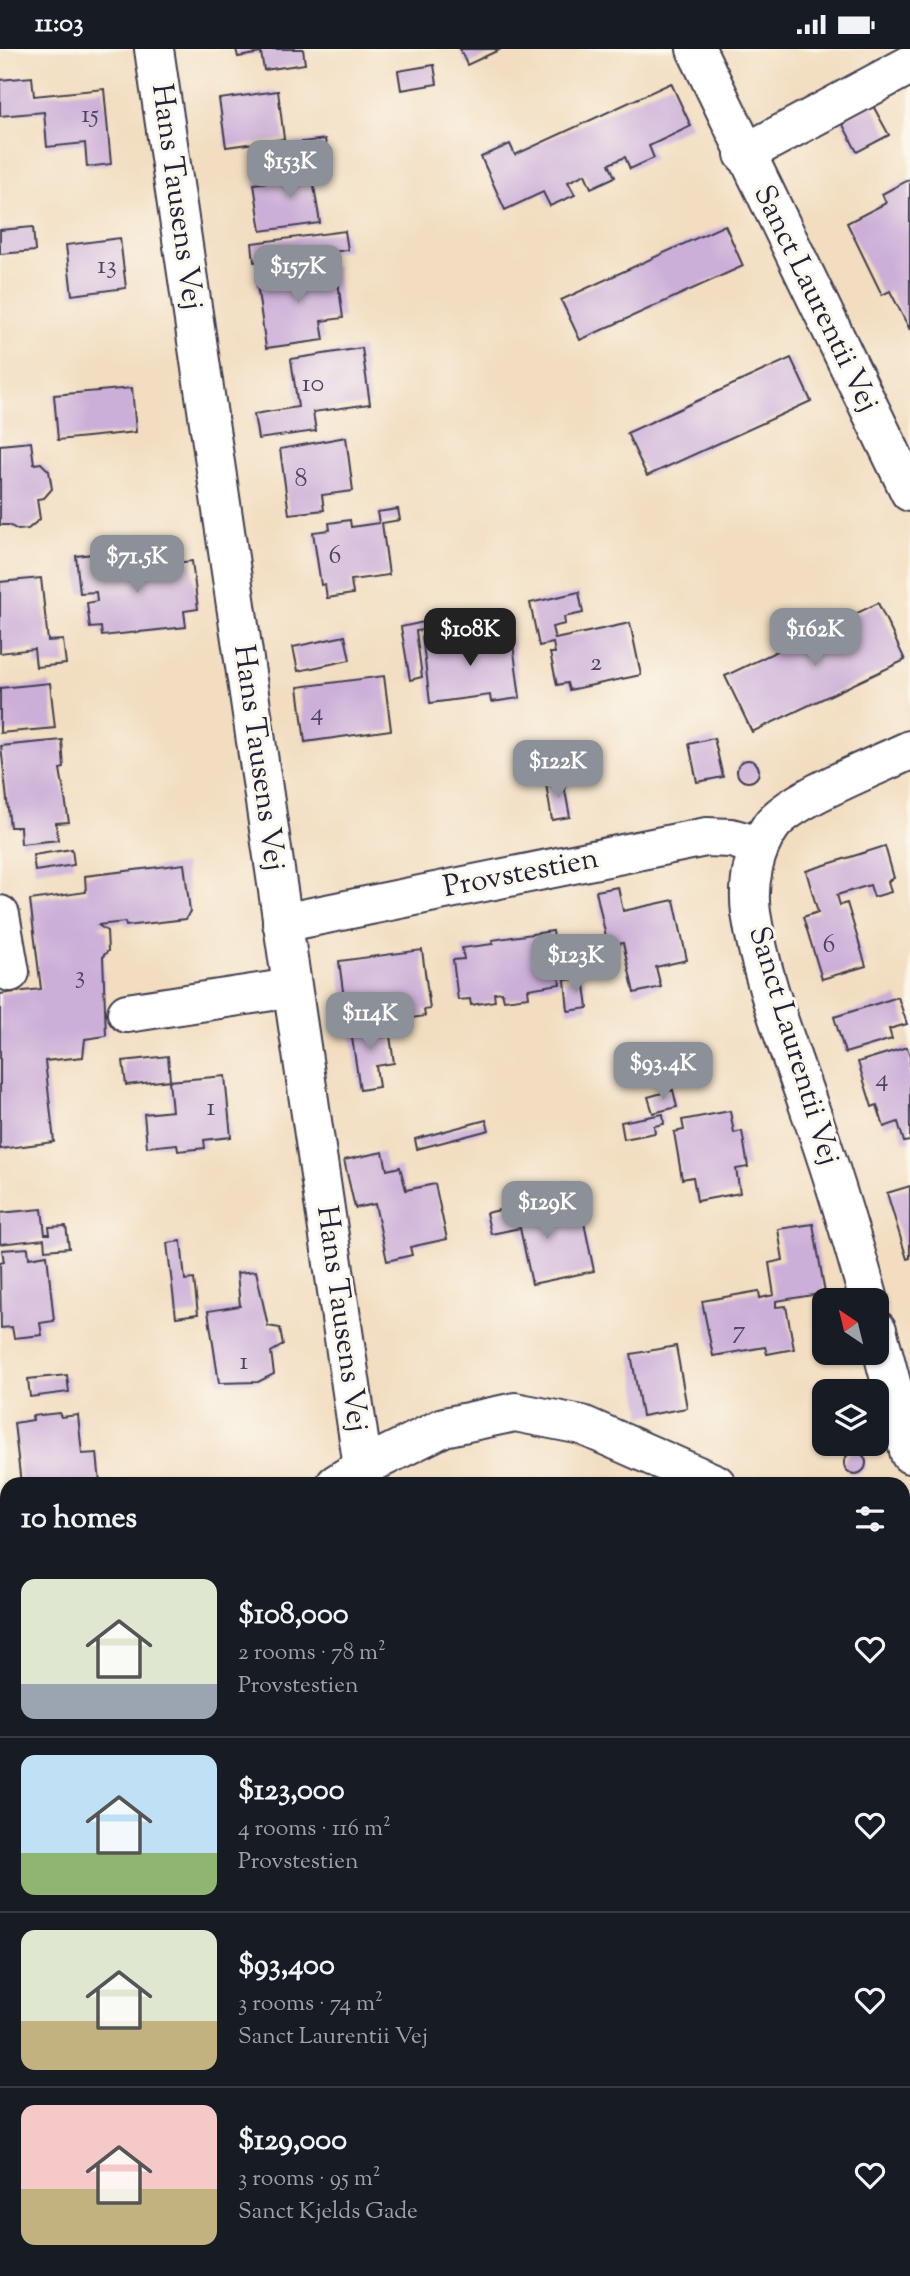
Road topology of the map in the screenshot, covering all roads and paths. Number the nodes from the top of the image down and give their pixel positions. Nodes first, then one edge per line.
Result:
1 (155, 49) edge
2 (696, 49) edge
3 (910, 65) edge
4 (744, 153) junction
5 (909, 485) edge
6 (910, 750) edge
7 (759, 846) junction
8 (0, 915) edge
9 (282, 923) junction
10 (10, 972) dead end
11 (292, 988) junction
12 (127, 1013) dead end
13 (866, 1288) edge
14 (886, 1365) edge
15 (910, 1454) edge
16 (350, 1475) edge
17 (700, 1477) edge

1 - 9 street, Hans Tausens Vej
2 - 4 street, Sanct Laurentii Vej
3 - 4 street, Sanct Laurentii Vej
4 - 5 street, Sanct Laurentii Vej
6 - 7 street, Sanct Laurentii Vej
7 - 9 street, Provstestien
7 - 13 street, Sanct Laurentii Vej
8 - 10 street
9 - 11 street, Hans Tausens Vej
11 - 12 street
11 - 16 street, Hans Tausens Vej
14 - 15 street
16 - 17 street

